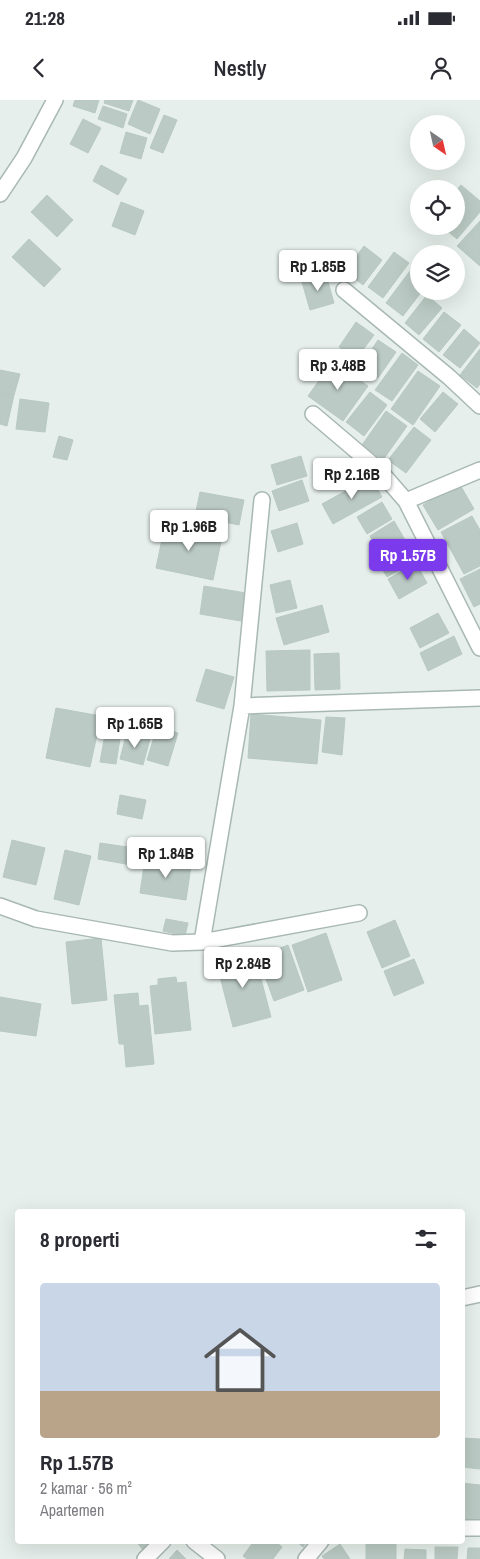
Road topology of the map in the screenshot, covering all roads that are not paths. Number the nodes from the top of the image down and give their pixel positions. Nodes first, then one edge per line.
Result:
1 (55, 100) edge
2 (0, 194) edge
3 (344, 290) dead end
4 (480, 406) edge
5 (313, 414) dead end
6 (480, 470) edge
7 (262, 500) dead end
8 (406, 501) junction
9 (480, 648) edge
10 (480, 698) edge
11 (242, 706) junction
12 (0, 906) edge
13 (358, 913) dead end
14 (202, 942) junction
15 (480, 1294) edge
16 (465, 1297) edge
17 (465, 1528) edge
18 (480, 1528) edge
19 (159, 1544) edge
20 (198, 1544) edge
21 (318, 1544) edge
22 (145, 1559) edge
23 (217, 1559) edge
24 (306, 1559) edge

1 - 2 street
3 - 4 street
5 - 8 street
6 - 8 street
7 - 11 street
8 - 9 street
10 - 11 street
11 - 14 street
12 - 14 street
13 - 14 street
15 - 16 street
17 - 18 street
19 - 22 street
20 - 23 street
21 - 24 street

